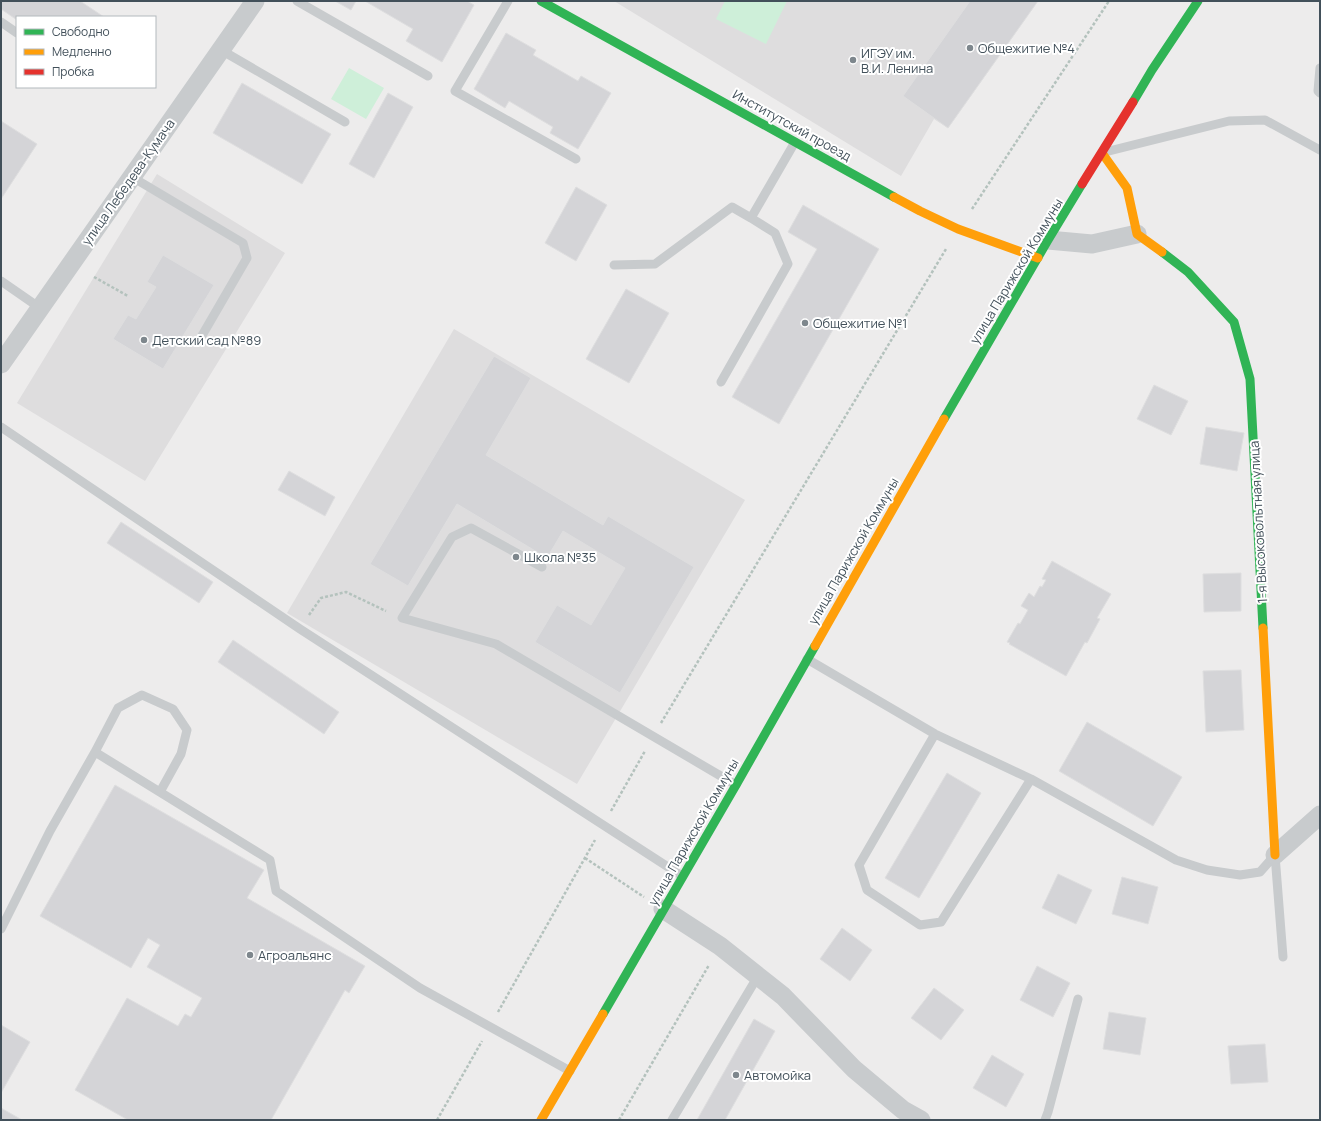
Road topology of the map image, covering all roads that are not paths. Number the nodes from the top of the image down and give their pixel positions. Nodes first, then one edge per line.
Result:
1 (255, 1) edge
2 (298, 1) edge
3 (508, 1) edge
4 (541, 1) edge
5 (1198, 1) edge
6 (1, 22) edge
7 (16, 31) edge
8 (221, 50) junction
9 (1320, 68) edge
10 (428, 76) dead end
11 (1320, 93) edge
12 (345, 122) dead end
13 (795, 142) junction
14 (1320, 150) edge
15 (1102, 153) junction
16 (576, 159) dead end
17 (132, 177) junction
18 (751, 218) junction
19 (1137, 234) junction
20 (1048, 240) junction
21 (1038, 258) junction
22 (614, 265) dead end
23 (1, 281) edge
24 (40, 308) junction
25 (200, 340) dead end
26 (1, 364) edge
27 (721, 382) dead end
28 (1, 427) edge
29 (542, 567) dead end
30 (807, 659) junction
31 (935, 734) junction
32 (95, 752) junction
33 (1031, 779) junction
34 (736, 784) junction
35 (160, 792) junction
36 (1320, 815) edge
37 (1275, 855) junction
38 (682, 876) junction
39 (663, 909) junction
40 (1, 929) edge
41 (1283, 957) dead end
42 (758, 976) junction
43 (1078, 999) dead end
44 (570, 1071) junction
45 (541, 1120) edge
46 (672, 1120) edge
47 (920, 1120) edge
48 (1045, 1120) edge

1 - 8 street, улица Лебедева-Кумача
2 - 10 lane
3 - 16 lane
4 - 13 street, Институтский проезд
5 - 15 street, улица Парижской Коммуны
6 - 7 lane
8 - 12 lane
8 - 17 street, улица Лебедева-Кумача
9 - 11 lane
13 - 18 lane
13 - 21 street, Институтский проезд
14 - 15 lane
15 - 19 street
15 - 20 street, улица Парижской Коммуны
17 - 24 street, улица Лебедева-Кумача
17 - 25 lane
18 - 22 lane
18 - 27 lane
19 - 20 street
19 - 37 street, 1-я Высоковольтная улица
20 - 21 street, улица Парижской Коммуны
21 - 30 street, улица Парижской Коммуны
23 - 24 lane
24 - 26 street, улица Лебедева-Кумача
28 - 38 lane
29 - 34 lane
30 - 31 lane
30 - 34 street, улица Парижской Коммуны
31 - 33 lane
31 - 33 lane
32 - 35 lane
32 - 35 lane
32 - 40 lane
33 - 37 lane
34 - 38 street, улица Парижской Коммуны
35 - 44 lane
36 - 37 street
37 - 41 lane
38 - 39 street, улица Парижской Коммуны
39 - 42 street
39 - 44 street, улица Парижской Коммуны
42 - 46 lane
42 - 47 street
43 - 48 lane
44 - 45 street, улица Парижской Коммуны

